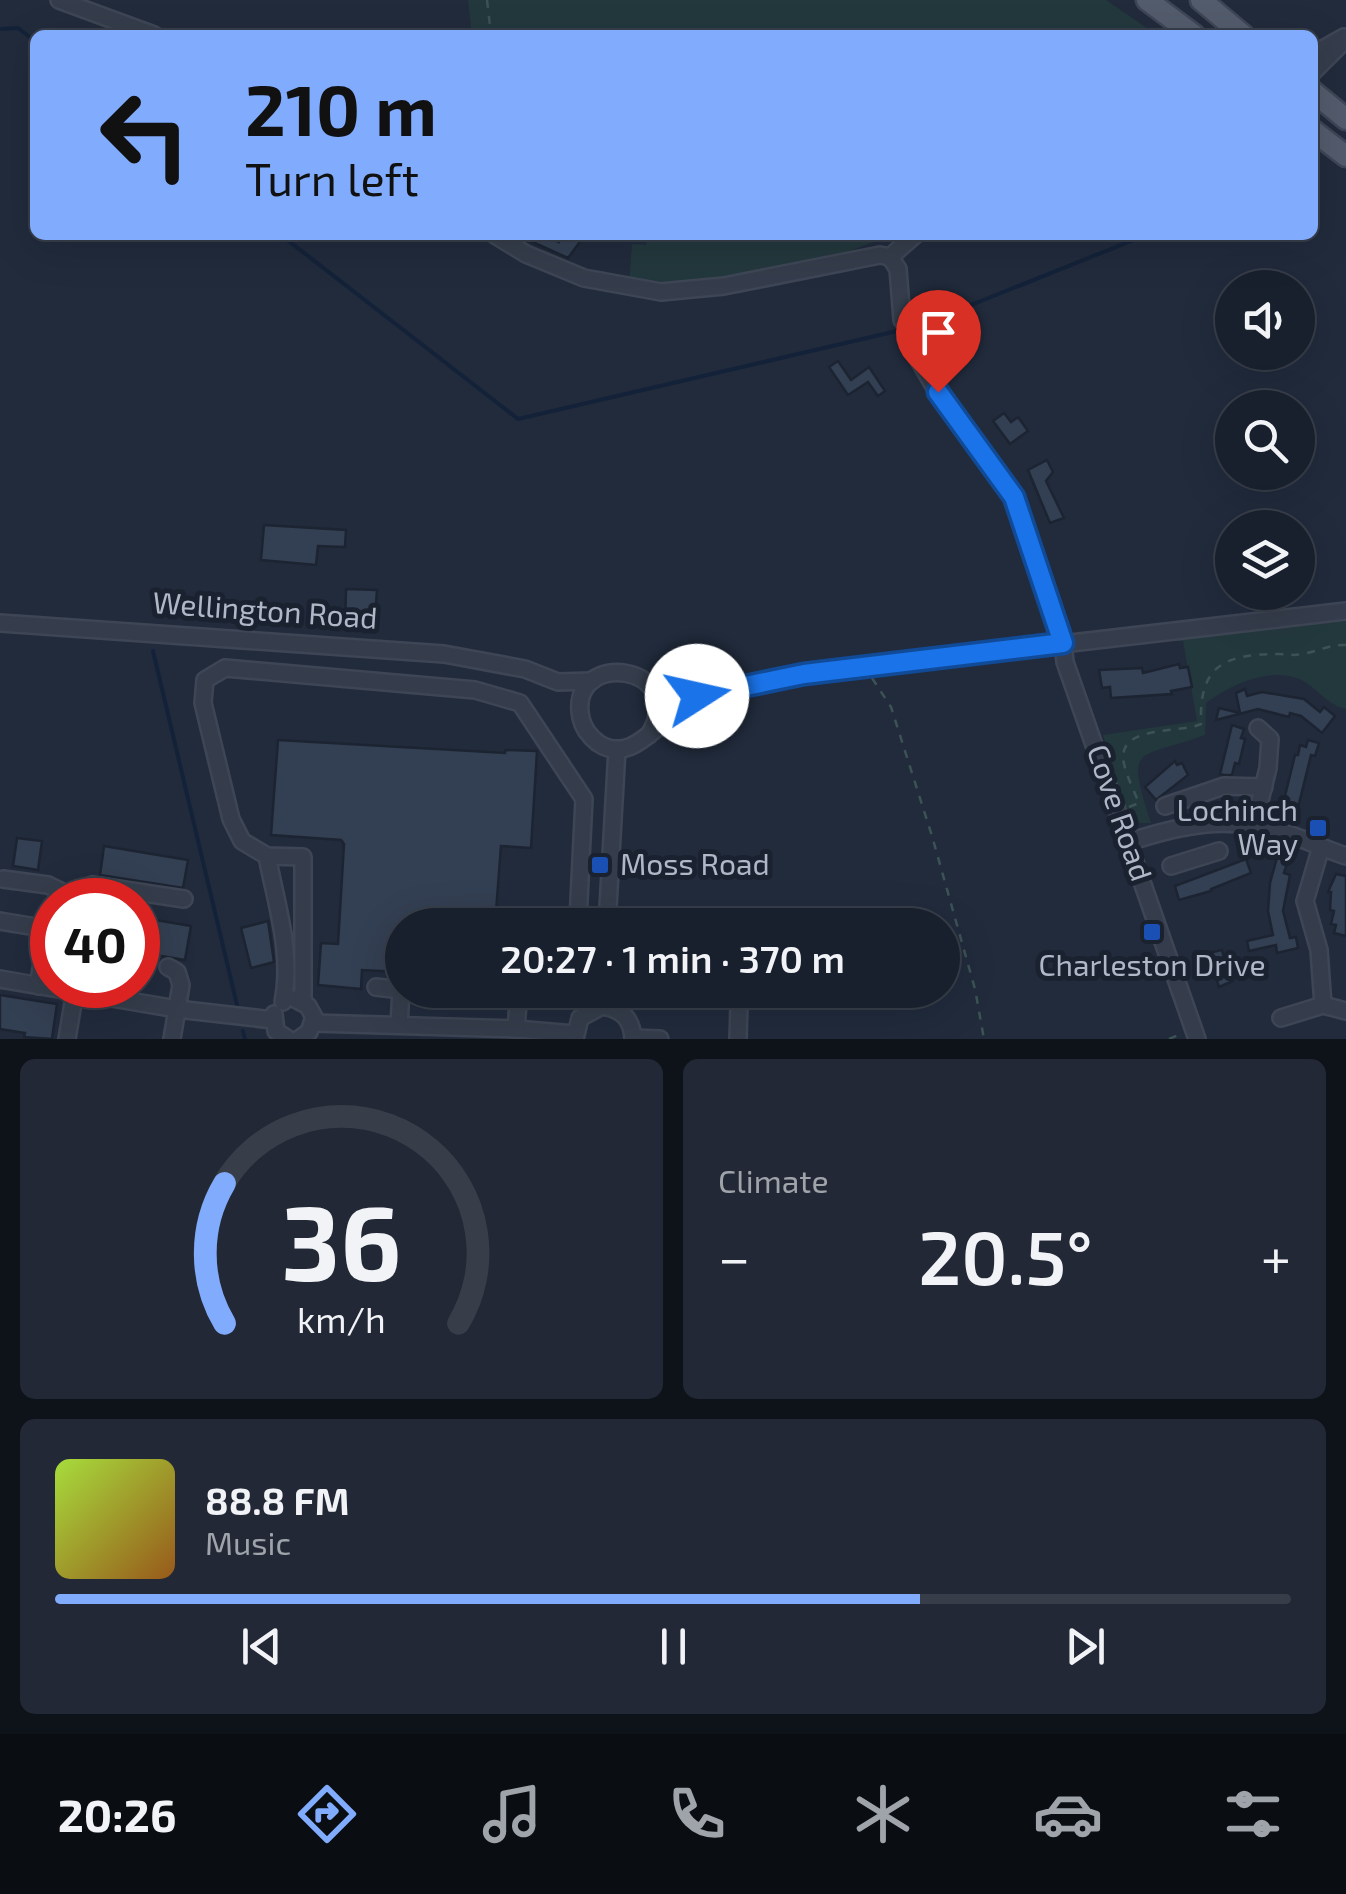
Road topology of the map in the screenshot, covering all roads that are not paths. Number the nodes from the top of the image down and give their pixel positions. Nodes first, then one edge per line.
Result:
1 (59, 0) edge
2 (1147, 0) edge
3 (1200, 0) edge
4 (140, 30) edge
5 (1187, 30) edge
6 (1238, 30) edge
7 (1346, 37) edge
8 (1318, 52) edge
9 (1318, 67) edge
10 (1318, 96) edge
11 (1346, 119) edge
12 (1318, 133) edge
13 (1346, 156) edge
14 (504, 240) edge
15 (910, 240) edge
16 (890, 257) junction
17 (902, 320) dead end
18 (906, 338) dead end
19 (1346, 611) edge
20 (0, 623) edge
21 (1063, 643) junction
22 (525, 668) junction
23 (592, 682) junction
24 (649, 685) junction
25 (715, 694) junction
26 (580, 710) junction
27 (649, 734) junction
28 (1288, 735) dead end
29 (617, 749) junction
30 (1264, 786) junction
31 (1165, 806) dead end
32 (1188, 824) junction
33 (1254, 826) junction
34 (1129, 842) junction
35 (1321, 847) junction
36 (1219, 851) dead end
37 (267, 856) junction
38 (1346, 856) edge
39 (1195, 858) junction
40 (1171, 866) dead end
41 (3, 879) dead end
42 (30, 883) edge
43 (160, 895) edge
44 (184, 898) dead end
45 (579, 908) edge
46 (608, 908) edge
47 (0, 921) edge
48 (30, 926) edge
49 (168, 967) dead end
50 (0, 980) edge
51 (30, 985) edge
52 (376, 986) dead end
53 (283, 1002) junction
54 (303, 1002) junction
55 (1323, 1005) junction
56 (160, 1006) edge
57 (72, 1008) edge
58 (518, 1008) edge
59 (591, 1008) edge
60 (616, 1008) edge
61 (739, 1008) edge
62 (177, 1009) junction
63 (1346, 1011) edge
64 (1281, 1018) dead end
65 (273, 1020) junction
66 (314, 1023) junction
67 (399, 1025) junction
68 (516, 1029) junction
69 (575, 1036) edge
70 (633, 1038) edge
71 (67, 1039) edge
72 (172, 1039) edge
73 (288, 1039) edge
74 (299, 1039) edge
75 (660, 1039) edge
76 (738, 1039) edge
77 (1197, 1039) edge

1 - 4 street
2 - 5 main road
3 - 6 main road
7 - 8 street
7 - 9 street
10 - 11 main road
12 - 13 main road
14 - 16 street
15 - 16 street
16 - 17 street
18 - 21 street, Cove Road
19 - 21 street
20 - 22 street, Wellington Road
21 - 25 street
21 - 34 street, Cove Road
22 - 23 street, Wellington Road
22 - 26 street, Wellington Road
23 - 24 street
23 - 26 street
24 - 25 street
24 - 27 street
25 - 27 street
26 - 29 street
27 - 29 street
28 - 30 street
29 - 46 street
30 - 31 street
30 - 33 street
32 - 33 street
32 - 34 street
32 - 39 street
33 - 35 street
34 - 77 street, Cove Road
35 - 38 street
35 - 55 street
36 - 39 street
37 - 45 street
37 - 53 street
37 - 54 street
39 - 40 street
41 - 42 street
43 - 44 street
47 - 48 street
49 - 62 street
50 - 51 street
52 - 67 street
53 - 54 street
53 - 65 street
54 - 66 street
55 - 63 street
55 - 64 street
56 - 62 street
57 - 71 street
58 - 68 street
59 - 69 street
60 - 70 street
61 - 76 street
62 - 65 street
62 - 72 street
65 - 73 street
66 - 67 street
66 - 74 street
67 - 68 street
68 - 69 street
70 - 75 street

